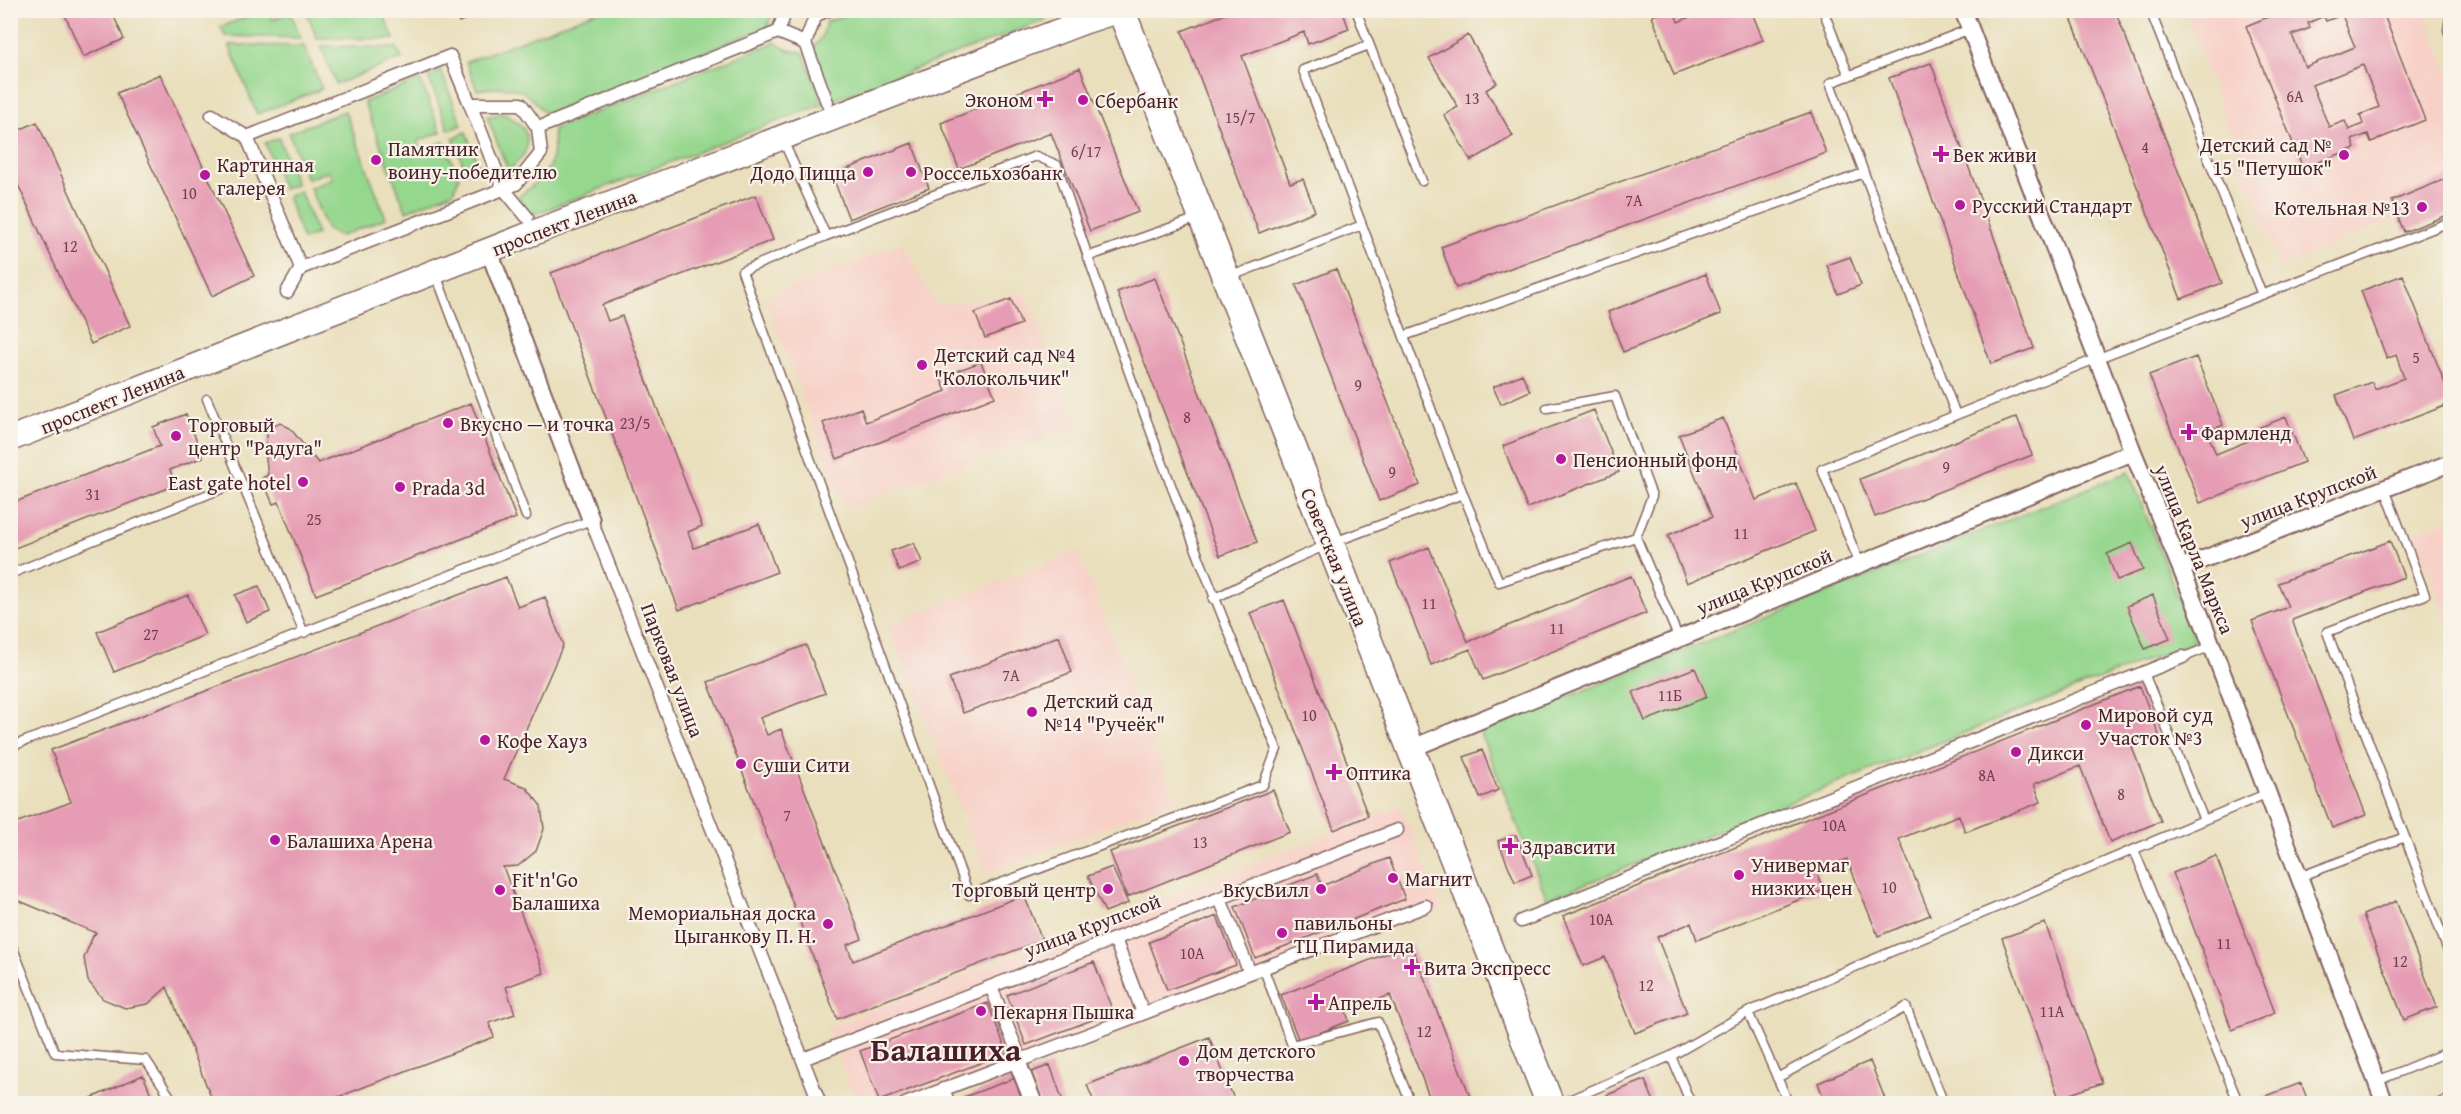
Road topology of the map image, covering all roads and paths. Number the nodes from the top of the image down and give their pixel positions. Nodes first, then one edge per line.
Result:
1 (786, 10) edge
2 (1121, 10) edge
3 (1356, 10) edge
4 (1822, 10) edge
5 (1963, 10) edge
6 (2150, 10) edge
7 (816, 12) edge
8 (2451, 17) edge
9 (1970, 29) junction
10 (778, 32) junction
11 (2451, 36) edge
12 (805, 43) junction
13 (1370, 45) junction
14 (1849, 76) junction
15 (827, 102) dead end
16 (470, 104) junction
17 (212, 115) dead end
18 (538, 128) junction
19 (247, 137) junction
20 (782, 138) junction
21 (1864, 173) junction
22 (1422, 181) dead end
23 (503, 188) junction
24 (527, 216) dead end
25 (1202, 217) junction
26 (2451, 222) edge
27 (1362, 225) junction
28 (826, 236) junction
29 (489, 251) junction
30 (1087, 257) junction
31 (301, 268) junction
32 (435, 272) junction
33 (1225, 278) junction
34 (287, 292) dead end
35 (2262, 295) junction
36 (1404, 336) junction
37 (2097, 359) junction
38 (207, 399) dead end
39 (1548, 408) dead end
40 (1956, 416) junction
41 (10, 439) edge
42 (2133, 452) junction
43 (2451, 463) edge
44 (241, 481) junction
45 (2385, 489) junction
46 (1463, 494) junction
47 (526, 516) dead end
48 (591, 520) junction
49 (1636, 537) junction
50 (1329, 544) junction
51 (1860, 565) junction
52 (2181, 568) junction
53 (10, 574) edge
54 (1214, 599) junction
55 (304, 633) junction
56 (1679, 639) junction
57 (2212, 646) junction
58 (2183, 657) dead end
59 (2144, 673) junction
60 (10, 747) edge
61 (1410, 749) junction
62 (2268, 793) junction
63 (2204, 820) junction
64 (1397, 830) dead end
65 (2405, 837) junction
66 (2134, 850) junction
67 (2299, 877) junction
68 (1220, 898) junction
69 (1426, 906) dead end
70 (1521, 921) dead end
71 (1114, 939) junction
72 (10, 941) edge
73 (2451, 956) edge
74 (1263, 967) junction
75 (1250, 973) junction
76 (991, 987) junction
77 (1748, 1012) junction
78 (1143, 1013) junction
79 (2451, 1051) edge
80 (1671, 1056) junction
81 (803, 1059) junction
82 (1019, 1060) junction
83 (1777, 1078) junction
84 (2377, 1081) junction
85 (944, 1089) junction
86 (174, 1104) edge
87 (820, 1104) edge
88 (905, 1104) edge
89 (949, 1104) edge
90 (1034, 1104) edge
91 (1411, 1104) edge
92 (1550, 1104) edge
93 (1560, 1104) edge
94 (1691, 1104) edge
95 (1789, 1104) edge
96 (1944, 1104) edge
97 (2239, 1104) edge
98 (2385, 1104) edge

1 - 10 street
2 - 20 main road, проспект Ленина
2 - 25 main road, Советская улица
3 - 13 lane
4 - 14 lane
5 - 9 street, улица Карла Маркса
6 - 35 lane
7 - 12 street
8 - 11 lane
9 - 14 lane
9 - 37 street, улица Карла Маркса
10 - 12 street
10 - 18 street
12 - 15 street
13 - 22 lane
13 - 27 lane
14 - 21 lane
16 - 18 street
16 - 19 street
16 - 23 street
17 - 19 street
18 - 23 street
19 - 31 street
20 - 28 lane
20 - 29 main road, проспект Ленина
21 - 36 lane
21 - 40 lane
23 - 24 street
23 - 31 street
25 - 30 lane
25 - 33 main road, Советская улица
26 - 35 lane
27 - 33 lane
27 - 36 lane
28 - 30 lane
28 - 54 lane
29 - 32 main road, проспект Ленина
29 - 48 street, Парковая улица
30 - 54 lane
31 - 34 street
32 - 41 main road, проспект Ленина
32 - 47 lane
33 - 50 main road, Советская улица
35 - 37 lane
36 - 46 lane
37 - 40 lane
37 - 42 street, улица Карла Маркса
38 - 44 lane
39 - 49 lane
40 - 51 lane
42 - 51 street, улица Крупской
42 - 52 street, улица Карла Маркса
43 - 45 street, улица Крупской
44 - 53 lane
44 - 55 lane
45 - 52 street, улица Крупской
45 - 65 lane
46 - 49 lane
46 - 50 lane
48 - 55 lane
48 - 81 street, Парковая улица
49 - 56 lane
50 - 54 lane
50 - 61 main road, Советская улица
51 - 56 street, улица Крупской
52 - 57 street, улица Карла Маркса
55 - 60 lane
56 - 61 street, улица Крупской
57 - 59 lane
57 - 62 street, улица Карла Маркса
58 - 59 street
59 - 63 lane
59 - 70 street
61 - 92 main road, Советская улица
62 - 63 lane
62 - 67 street, улица Карла Маркса
63 - 66 lane
64 - 68 street, улица Крупской
65 - 67 lane
65 - 73 lane
66 - 77 lane
66 - 97 lane
67 - 84 street, улица Карла Маркса
68 - 71 street, улица Крупской
68 - 75 street
69 - 74 street
71 - 76 street, улица Крупской
71 - 78 street
72 - 86 lane
74 - 75 street
74 - 91 lane
75 - 78 street
76 - 81 street, улица Крупской
76 - 82 street
77 - 80 lane
77 - 83 lane
78 - 82 street
79 - 84 lane
80 - 93 lane
80 - 94 lane
81 - 87 street, Парковая улица
82 - 85 street
82 - 90 street
83 - 95 lane
83 - 96 lane
84 - 98 street, улица Карла Маркса
85 - 88 street
85 - 89 street

